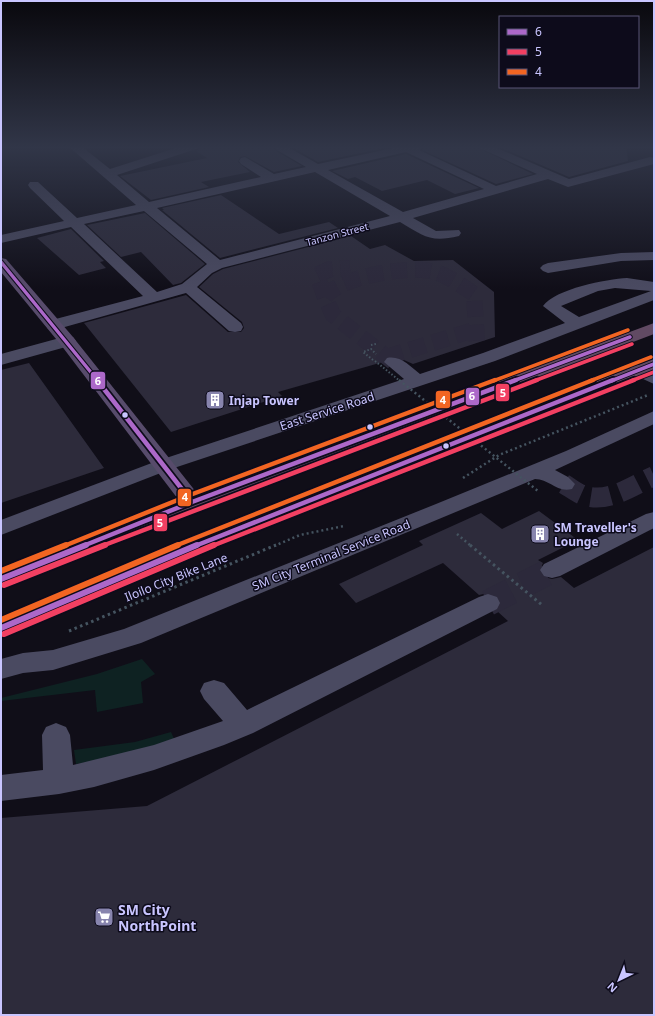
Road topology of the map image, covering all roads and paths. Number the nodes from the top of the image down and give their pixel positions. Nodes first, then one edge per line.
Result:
1 (43, 193) edge
2 (131, 193) edge
3 (203, 193) edge
4 (362, 193) edge
5 (483, 193) edge
6 (146, 206) junction
7 (402, 216) junction
8 (73, 223) junction
9 (454, 232) dead end
10 (1, 239) edge
11 (654, 256) edge
12 (1, 262) edge
13 (217, 265) junction
14 (548, 268) dead end
15 (188, 286) junction
16 (654, 287) edge
17 (654, 296) edge
18 (154, 298) junction
19 (576, 323) junction
20 (54, 325) junction
21 (235, 327) dead end
22 (654, 328) edge
23 (67, 341) junction
24 (376, 344) dead end
25 (371, 346) dead end
26 (1, 360) edge
27 (375, 361) dead end
28 (393, 362) tunnel mouth
29 (649, 371) edge
30 (418, 381) junction
31 (654, 392) edge
32 (654, 417) edge
33 (164, 465) junction
34 (460, 480) dead end
35 (536, 482) junction
36 (564, 484) tunnel mouth
37 (192, 502) junction
38 (654, 519) edge
39 (344, 526) dead end
40 (1, 528) edge
41 (457, 534) dead end
42 (552, 570) tunnel mouth
43 (1, 579) edge
44 (488, 603) tunnel mouth
45 (542, 604) dead end
46 (35, 614) junction
47 (1, 628) edge
48 (65, 632) dead end
49 (1, 637) edge
50 (1, 669) edge
51 (214, 690) dead end
52 (243, 725) junction
53 (56, 735) dead end
54 (59, 781) junction
55 (1, 788) edge

1 - 8 street
2 - 6 street
3 - 6 street
4 - 7 street
5 - 7 street, Tanzon Street
6 - 8 street
6 - 13 street
7 - 9 street
7 - 13 street, Tanzon Street
8 - 10 street
8 - 18 street
11 - 14 street
12 - 20 main road
13 - 15 street, Tanzon Street
15 - 18 street
15 - 21 street
16 - 19 street
17 - 19 street, East Service Road
18 - 20 street
19 - 30 street, East Service Road
20 - 23 main road
22 - 37 highway
23 - 26 street
23 - 33 main road
24 - 25 path
27 - 35 path, bridge
28 - 30 street
29 - 46 highway
30 - 33 street, East Service Road
31 - 34 path
32 - 35 street, SM City Terminal Service Road
33 - 37 main road
33 - 40 street, East Service Road
35 - 36 street
35 - 50 street, SM City Terminal Service Road
37 - 43 highway
38 - 42 street
39 - 48 path, Iloilo City Bike Lane
41 - 45 path
44 - 52 street
46 - 47 highway
46 - 49 street
51 - 52 street
52 - 54 street
53 - 54 street
54 - 55 street

